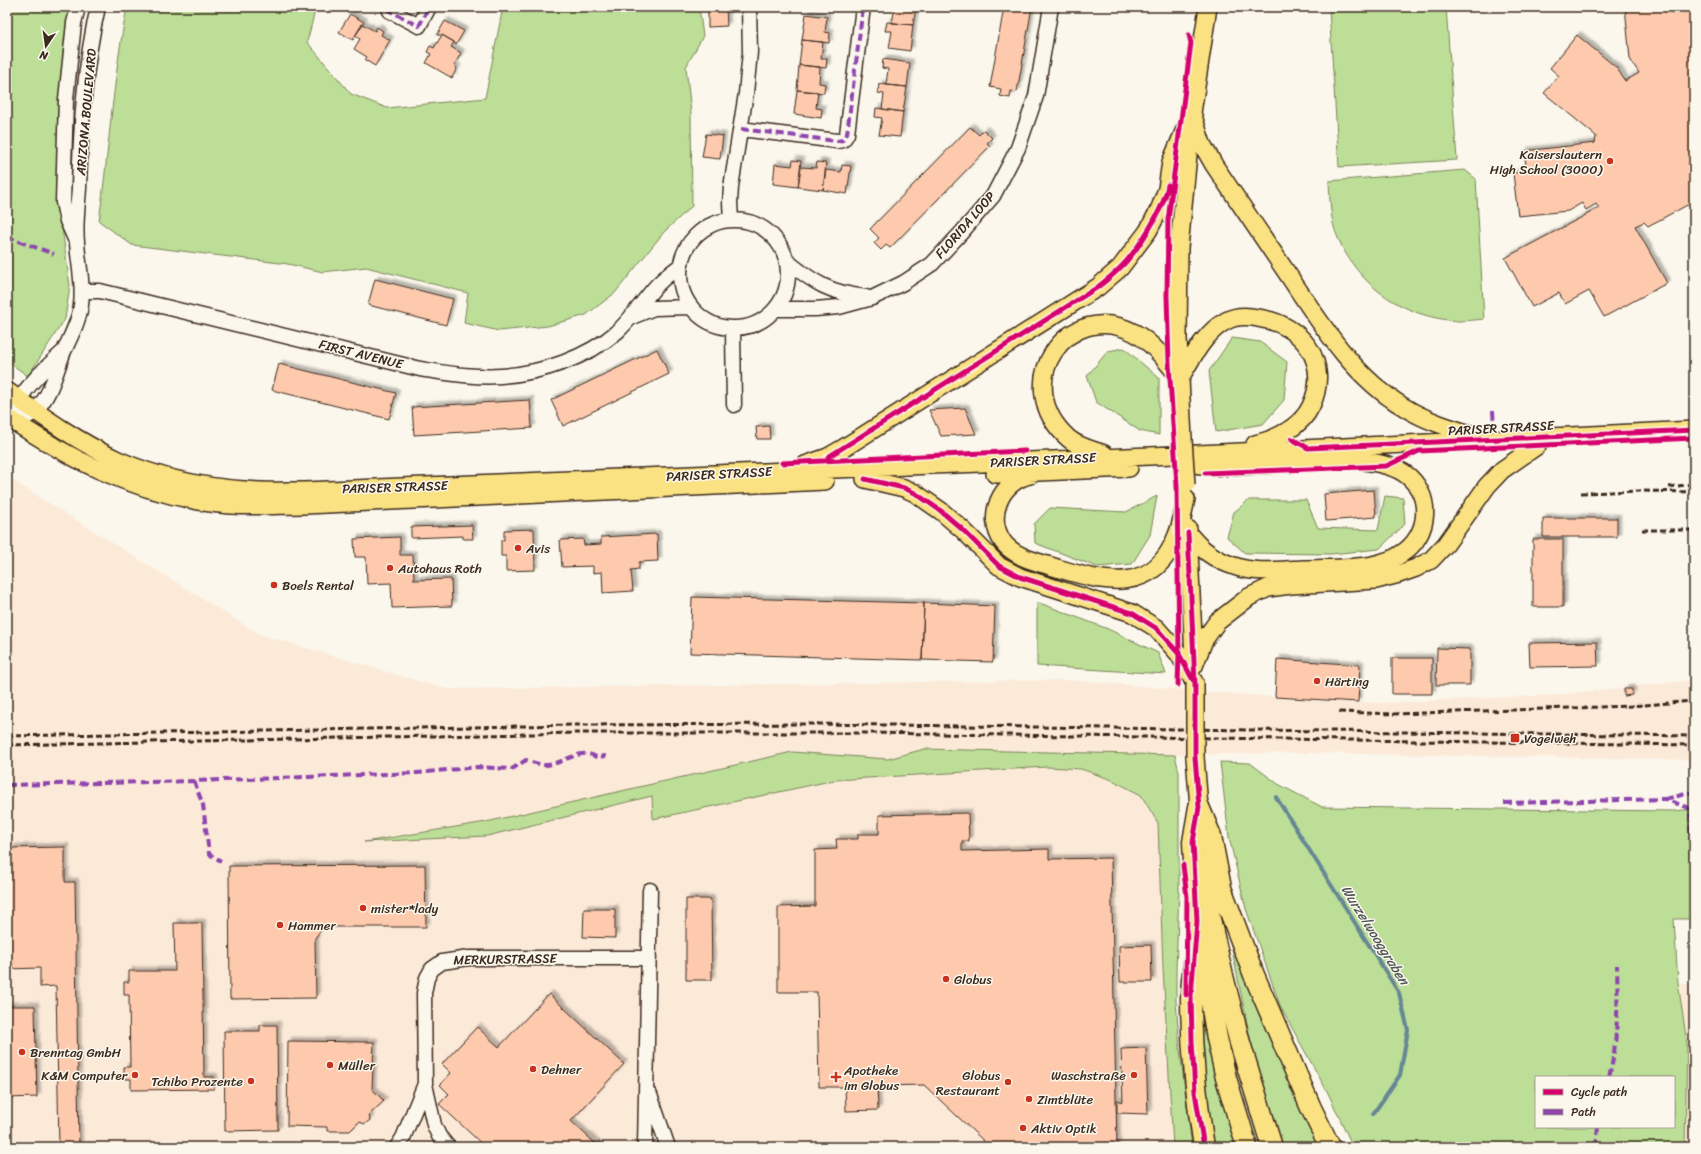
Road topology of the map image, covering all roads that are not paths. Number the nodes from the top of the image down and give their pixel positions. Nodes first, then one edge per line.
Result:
1 (78, 7) edge
2 (98, 7) edge
3 (392, 7) edge
4 (429, 7) edge
5 (749, 7) edge
6 (863, 7) edge
7 (1051, 7) edge
8 (1208, 7) edge
9 (1192, 113) junction
10 (741, 129) junction
11 (731, 220) junction
12 (76, 242) junction
13 (787, 260) junction
14 (681, 264) junction
15 (82, 291) junction
16 (872, 298) junction
17 (690, 306) junction
18 (777, 309) junction
19 (630, 318) junction
20 (733, 329) junction
21 (64, 351) junction
22 (1180, 378) junction
23 (13, 395) edge
24 (734, 405) dead end
25 (36, 411) junction
26 (9, 419) edge
27 (1694, 430) edge
28 (1694, 438) edge
29 (1489, 440) junction
30 (1538, 445) junction
31 (1111, 457) junction
32 (1196, 459) junction
33 (777, 471) junction
34 (1042, 472) junction
35 (865, 479) junction
36 (1186, 492) junction
37 (1188, 533) junction
38 (1194, 666) junction
39 (1195, 683) junction
40 (1199, 807) junction
41 (650, 890) dead end
42 (1197, 921) junction
43 (648, 958) junction
44 (646, 1082) junction
45 (425, 1084) junction
46 (397, 1147) edge
47 (448, 1147) edge
48 (645, 1147) edge
49 (668, 1147) edge
50 (1204, 1147) edge
51 (1247, 1147) edge
52 (1272, 1147) edge
53 (1330, 1147) edge

1 - 12 street, ARIZONA BOULEVARD
2 - 12 street, ARIZONA BOULEVARD
3 - 4 street
5 - 10 street
6 - 10 street
7 - 16 street, FLORIDA LOOP
8 - 9 main road
9 - 22 main road
9 - 29 main road
9 - 33 main road
10 - 11 street
11 - 13 street
11 - 14 street
12 - 15 street, ARIZONA BOULEVARD
13 - 16 street
13 - 18 street
14 - 17 street
14 - 19 street, FIRST AVENUE
15 - 19 street, FIRST AVENUE
15 - 21 street, ARIZONA BOULEVARD
16 - 18 street, FLORIDA LOOP
17 - 19 street, FIRST AVENUE
17 - 20 street
18 - 20 street
20 - 24 street
21 - 23 street, ARIZONA BOULEVARD
21 - 25 street, ARIZONA BOULEVARD
22 - 31 main road
22 - 32 main road
22 - 36 main road, bridge
23 - 25 main road, PARISER STRASSE
23 - 26 street, ARIZONA BOULEVARD
25 - 26 street, ARIZONA BOULEVARD
25 - 33 main road, PARISER STRASSE
26 - 35 main road, PARISER STRASSE
27 - 29 main road, PARISER STRASSE
28 - 30 main road, PARISER STRASSE
29 - 32 main road, PARISER STRASSE
30 - 32 main road, PARISER STRASSE
30 - 38 main road
31 - 32 main road, PARISER STRASSE
31 - 33 main road, PARISER STRASSE
32 - 34 main road, PARISER STRASSE
32 - 37 main road
34 - 35 main road, PARISER STRASSE
34 - 36 main road
35 - 39 main road
36 - 37 main road
37 - 38 main road
38 - 39 main road
39 - 40 main road, bridge
40 - 42 highway
40 - 52 highway
40 - 53 highway
41 - 43 street
42 - 50 highway
42 - 51 highway
43 - 44 street
43 - 45 street, MERKURSTRASSE
44 - 48 street
44 - 49 street
45 - 46 street, MERKURSTRASSE
45 - 47 street, MERKURSTRASSE

